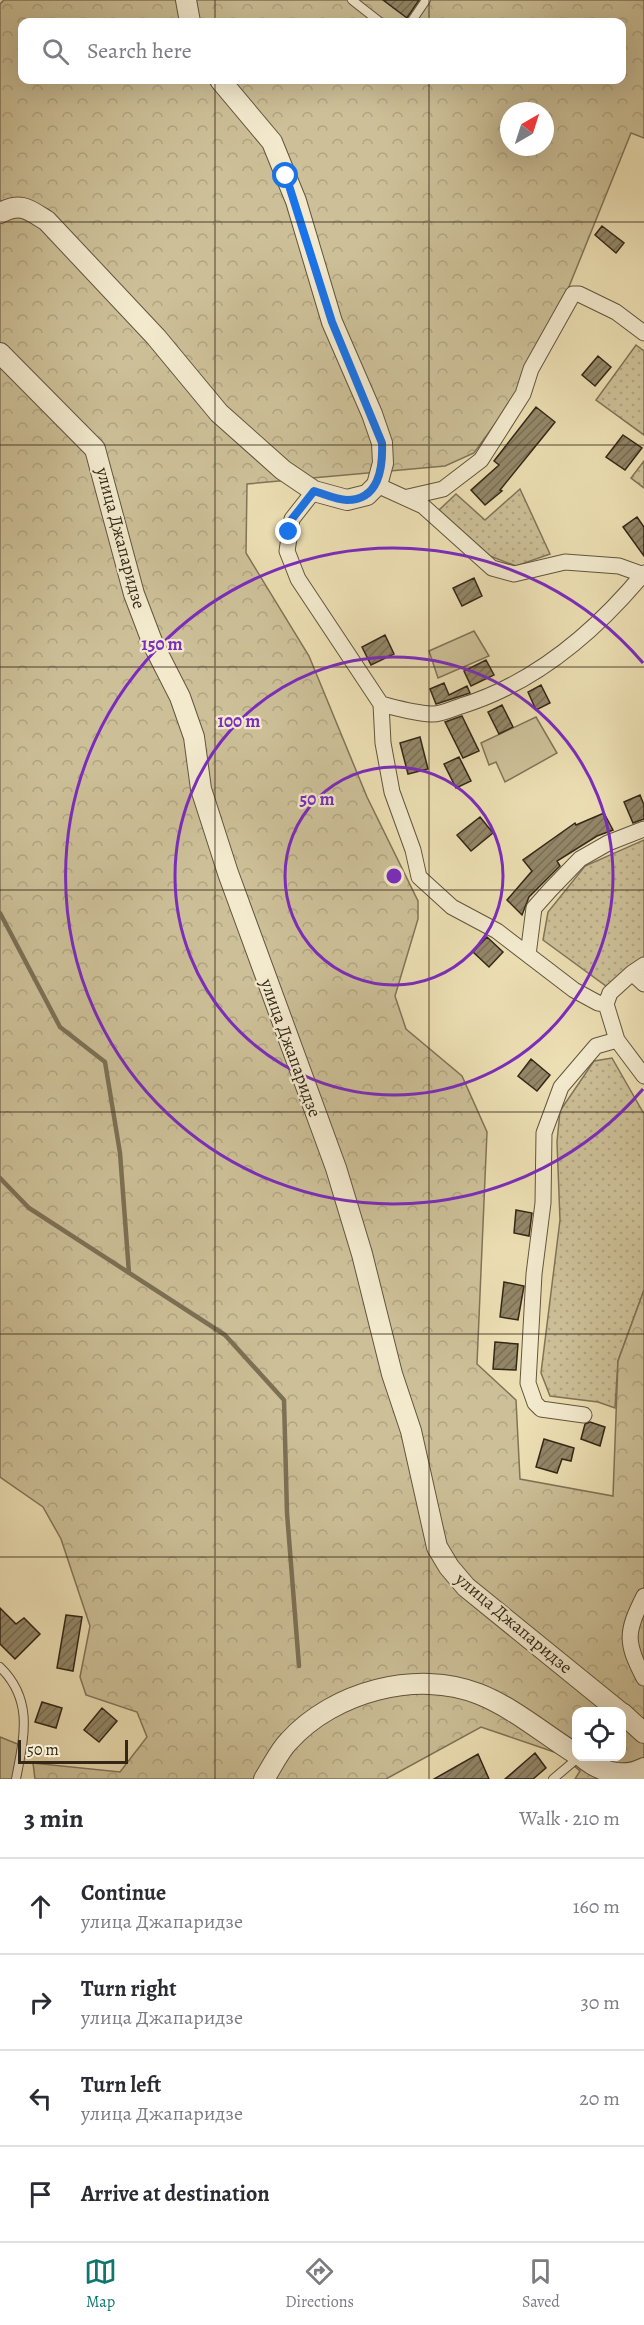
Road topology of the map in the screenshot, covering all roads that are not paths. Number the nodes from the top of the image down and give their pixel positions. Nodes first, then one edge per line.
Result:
1 (186, 0) edge
2 (352, 0) edge
3 (426, 0) edge
4 (189, 18) edge
5 (375, 18) edge
6 (414, 18) edge
7 (223, 84) edge
8 (0, 213) edge
9 (644, 333) edge
10 (0, 353) edge
11 (377, 484) junction
12 (314, 491) junction
13 (408, 497) junction
14 (644, 574) edge
15 (381, 704) junction
16 (644, 829) edge
17 (528, 954) junction
18 (638, 969) edge
19 (644, 984) edge
20 (606, 1004) junction
21 (617, 1040) junction
22 (644, 1076) edge
23 (584, 1415) dead end
24 (644, 1596) edge
25 (0, 1667) edge
26 (644, 1678) edge
27 (615, 1707) edge
28 (626, 1717) edge
29 (644, 1733) edge
30 (572, 1751) edge
31 (575, 1761) edge
32 (587, 1761) edge
33 (644, 1768) edge
34 (16, 1779) edge
35 (264, 1779) edge
36 (553, 1779) edge

1 - 4 street
2 - 5 lane
3 - 6 lane
7 - 11 street
8 - 12 street
9 - 13 street
10 - 27 street, улица Джапаридзе
11 - 12 street
11 - 13 street
12 - 15 street
13 - 14 street
14 - 15 street
15 - 17 street
16 - 17 street
17 - 20 street
18 - 19 street
18 - 20 street
20 - 21 street
21 - 22 street
21 - 23 street
24 - 26 street
25 - 34 lane
28 - 29 street, улица Джапаридзе
30 - 35 street
31 - 36 lane
32 - 33 street

